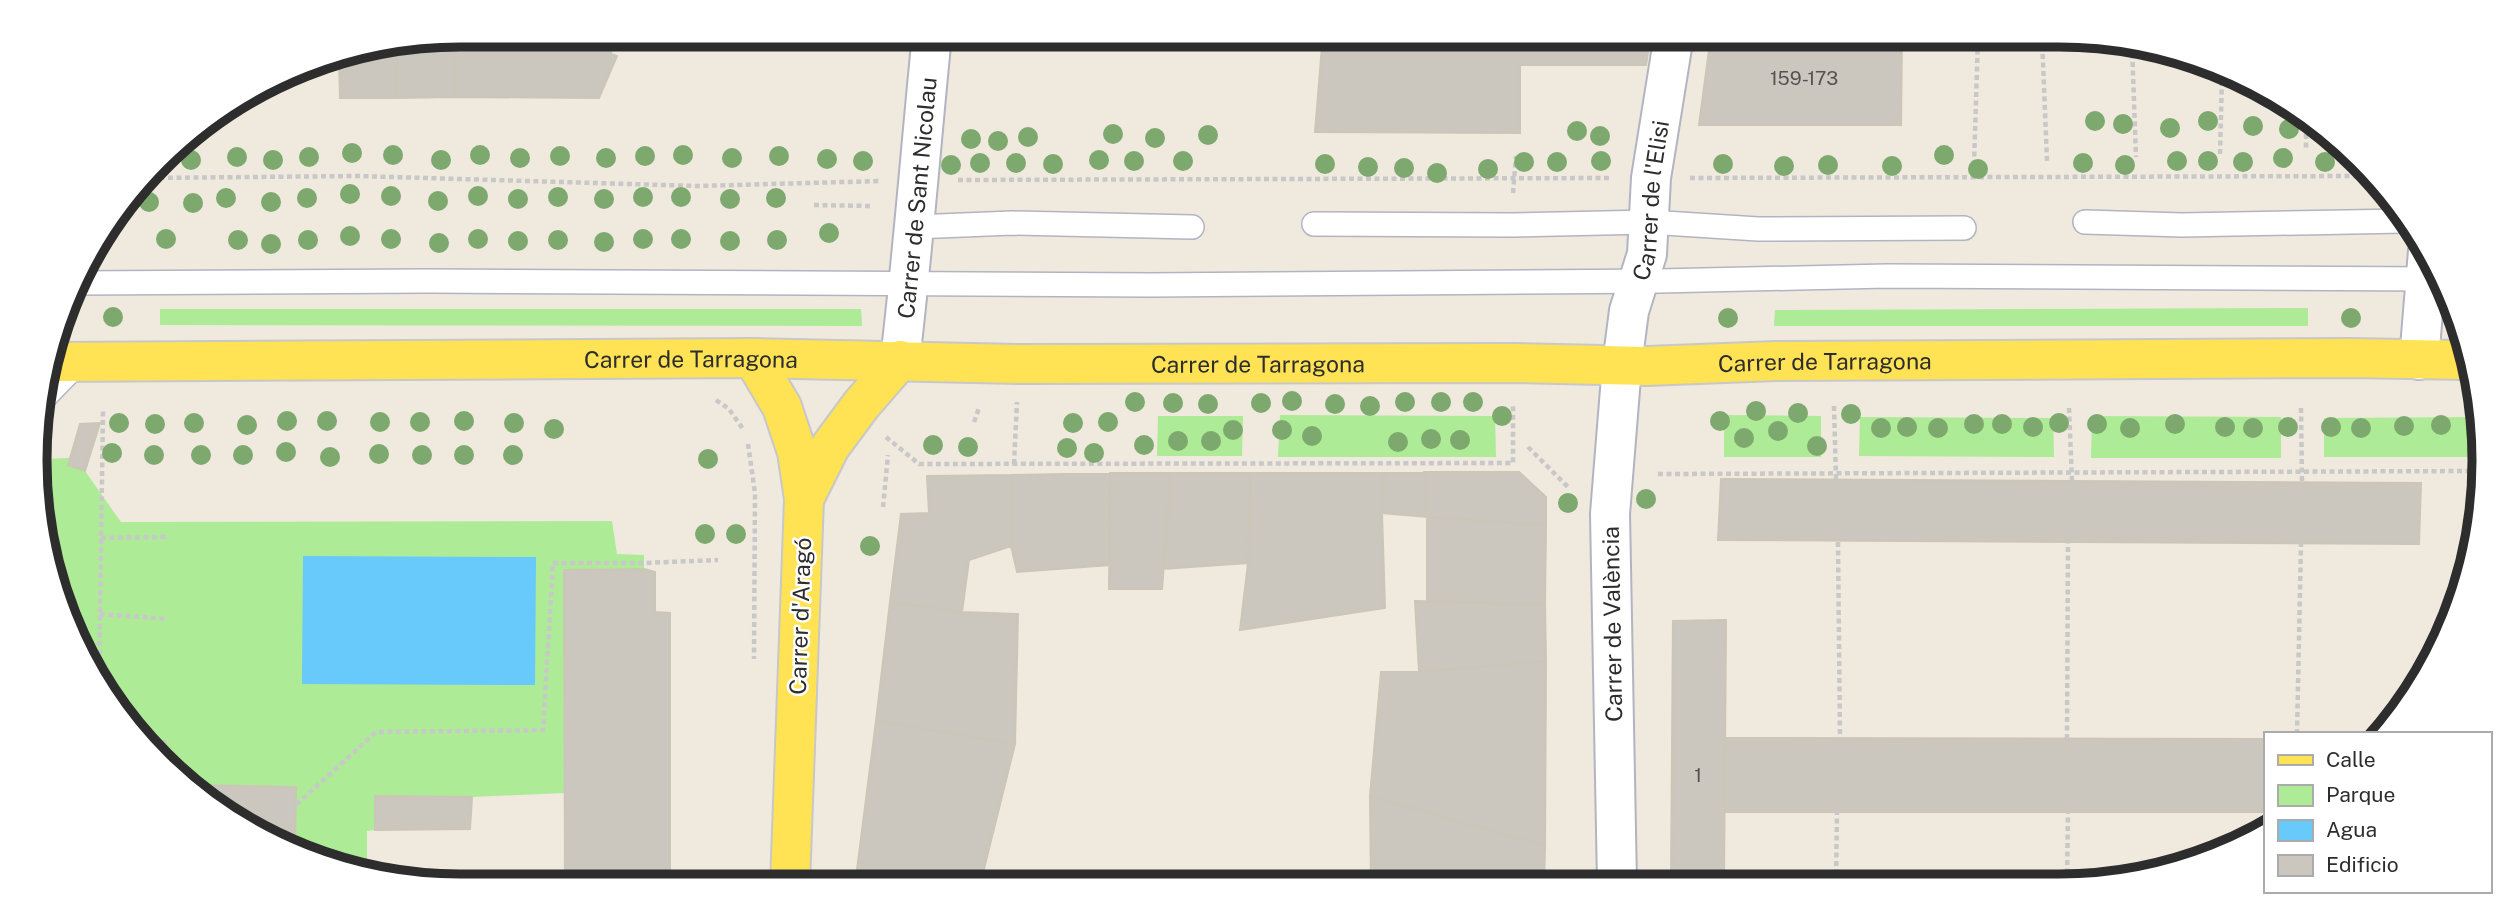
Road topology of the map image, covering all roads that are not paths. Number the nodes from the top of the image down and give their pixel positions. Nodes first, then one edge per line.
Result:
1 (931, 47) edge
2 (1672, 47) edge
3 (2395, 221) edge
4 (1649, 222) junction
5 (2085, 222) dead end
6 (1314, 224) dead end
7 (1192, 227) dead end
8 (914, 228) junction
9 (1964, 228) dead end
10 (2425, 270) edge
11 (2429, 278) edge
12 (1637, 281) junction
13 (88, 283) edge
14 (909, 284) junction
15 (62, 357) edge
16 (753, 358) junction
17 (900, 360) junction
18 (2419, 360) junction
19 (2459, 360) edge
20 (1622, 365) junction
21 (804, 499) junction
22 (790, 874) edge
23 (1617, 874) edge

1 - 8 street, Carrer de Sant Nicolau
2 - 4 street, Carrer de l'Elisi
3 - 5 lane
4 - 6 lane
4 - 9 lane
4 - 12 street, Carrer de l'Elisi
7 - 8 lane
8 - 14 street, Carrer de Sant Nicolau
10 - 12 lane
11 - 18 street
12 - 14 lane
12 - 20 street, Carrer de l'Elisi
13 - 14 lane
14 - 17 street, Carrer de Sant Nicolau
15 - 16 main road, Carrer de Tarragona
16 - 17 main road, Carrer de Tarragona
16 - 21 main road, Carrer d'Aragó
17 - 20 main road, Carrer de Tarragona
17 - 21 main road
18 - 19 main road, Carrer de Tarragona
18 - 20 main road, Carrer de Tarragona
20 - 23 street, Carrer de València
21 - 22 main road, Carrer d'Aragó

